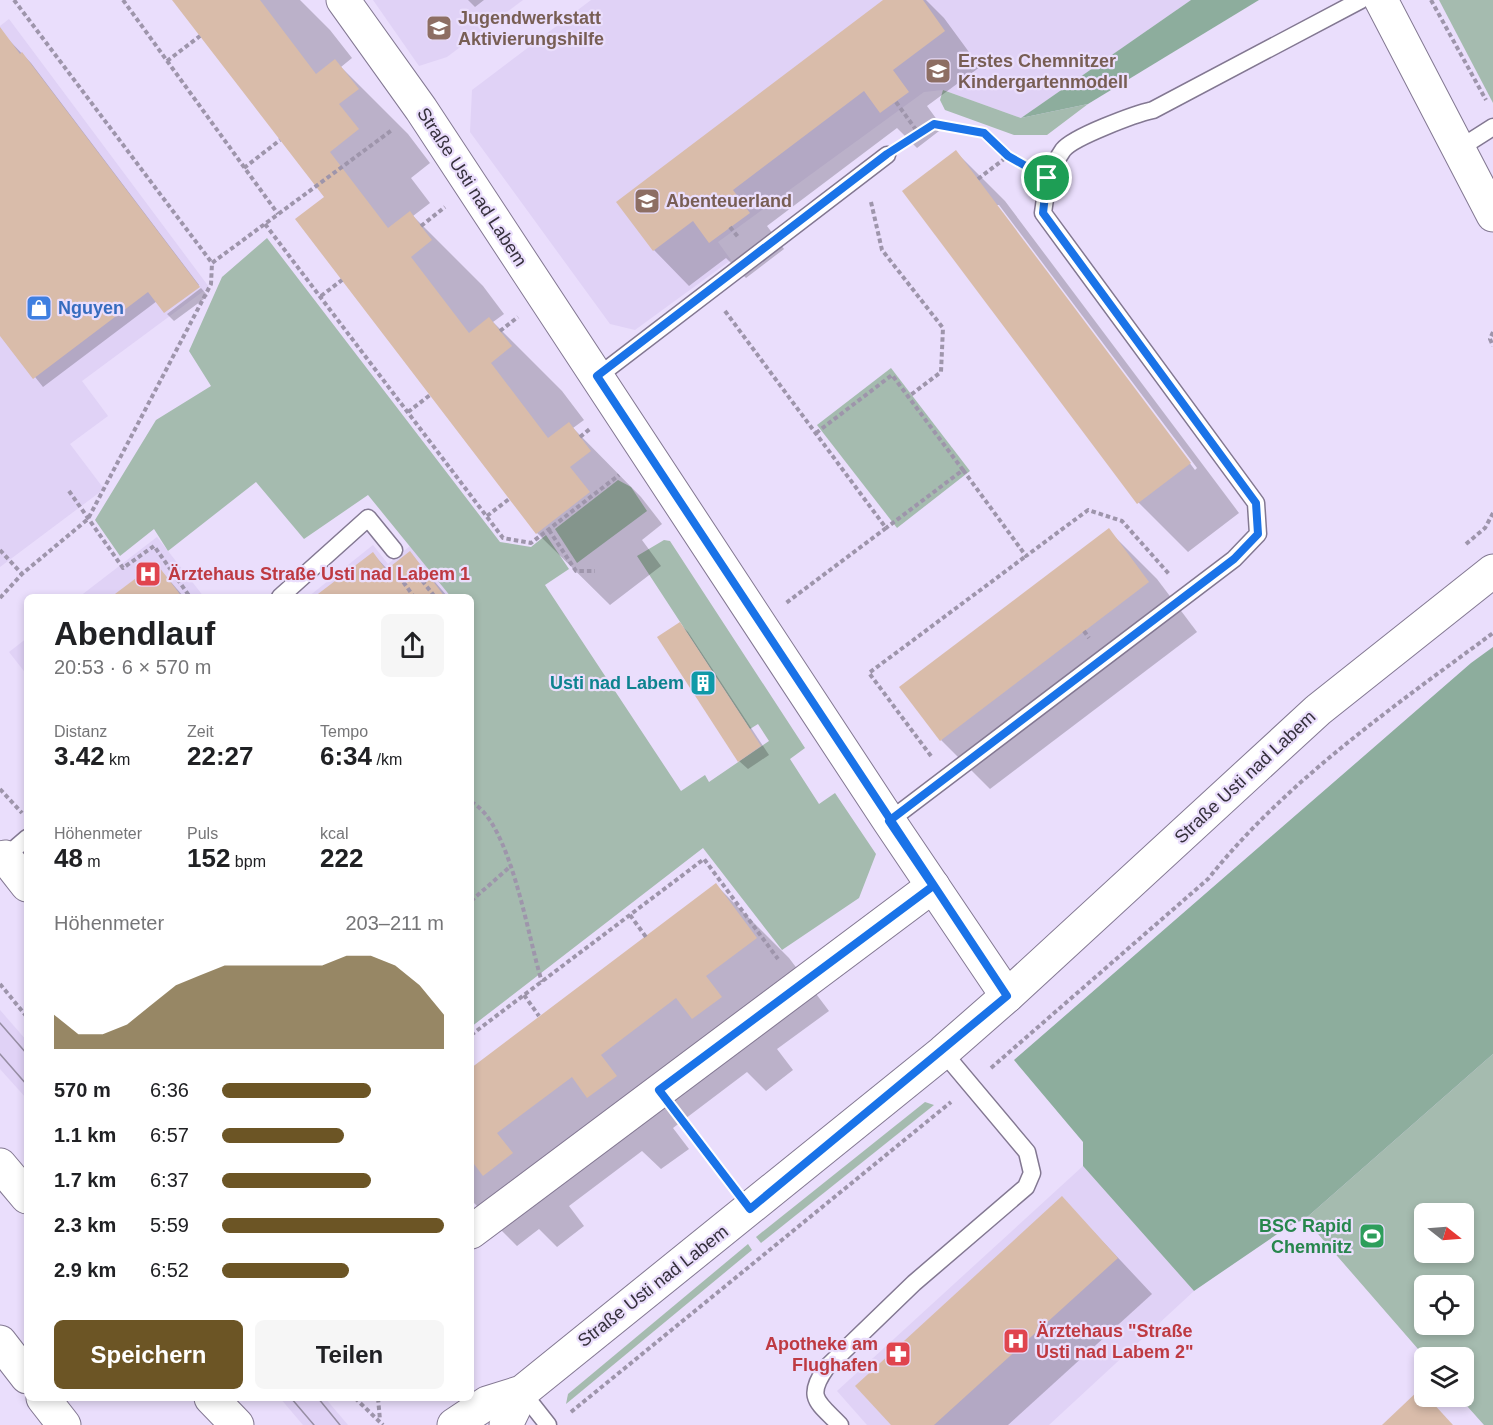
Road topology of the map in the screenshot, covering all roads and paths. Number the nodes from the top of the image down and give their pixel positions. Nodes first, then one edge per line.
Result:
1 (14, 0) edge
2 (123, 0) edge
3 (343, 0) edge
4 (1361, 0) edge
5 (1381, 0) edge
6 (1431, 0) edge
7 (200, 36) dead end
8 (167, 61) junction
9 (896, 102) dead end
10 (1487, 104) dead end
11 (421, 109) junction
12 (1493, 127) edge
13 (919, 134) junction
14 (280, 140) dead end
15 (1460, 148) junction
16 (887, 154) joint
17 (1008, 156) junction
18 (244, 168) junction
19 (864, 172) junction
20 (1047, 178) junction
21 (978, 179) dead end
22 (278, 214) junction
23 (1493, 215) edge
24 (265, 224) junction
25 (212, 263) junction
26 (342, 280) dead end
27 (710, 290) junction
28 (321, 296) junction
29 (1493, 332) edge
30 (1493, 346) edge
31 (597, 376) junction
32 (430, 395) dead end
33 (908, 397) junction
34 (408, 412) junction
35 (816, 433) junction
36 (647, 454) junction
37 (963, 471) junction
38 (69, 491) dead end
39 (509, 499) dead end
40 (487, 516) junction
41 (88, 519) junction
42 (1493, 522) edge
43 (886, 528) junction
44 (1485, 528) dead end
45 (549, 530) junction
46 (393, 549) dead end
47 (0, 550) edge
48 (1026, 556) junction
49 (595, 571) dead end
50 (1493, 571) edge
51 (22, 574) junction
52 (418, 574) dead end
53 (399, 576) dead end
54 (188, 594) edge
55 (283, 594) edge
56 (412, 594) edge
57 (433, 594) edge
58 (1187, 595) junction
59 (0, 596) edge
60 (759, 623) junction
61 (1493, 633) edge
62 (947, 777) junction
63 (0, 789) edge
64 (14, 804) dead end
65 (474, 804) edge
66 (889, 821) junction
67 (16, 848) edge
68 (512, 864) junction
69 (24, 875) edge
70 (933, 886) junction
71 (474, 898) edge
72 (630, 915) junction
73 (646, 937) dead end
74 (542, 982) junction
75 (0, 984) edge
76 (799, 986) junction
77 (524, 995) junction
78 (1007, 996) junction
79 (24, 1013) edge
80 (539, 1017) dead end
81 (474, 1033) edge
82 (943, 1052) junction
83 (971, 1085) junction
84 (659, 1090) junction
85 (0, 1165) edge
86 (24, 1193) edge
87 (750, 1209) junction
88 (474, 1230) edge
89 (0, 1342) edge
90 (24, 1373) edge
91 (522, 1392) junction
92 (45, 1401) edge
93 (214, 1401) edge
94 (358, 1401) edge
95 (378, 1401) edge
96 (565, 1418) dead end
97 (381, 1423) edge
98 (64, 1425) edge
99 (237, 1425) edge
100 (454, 1425) edge
101 (506, 1425) edge
102 (548, 1425) edge
103 (840, 1425) edge

1 - 25 path
2 - 8 path
3 - 11 street, Straße Usti nad Labem
4 - 20 lane
5 - 15 street
6 - 10 path
7 - 8 path
8 - 18 path
9 - 13 path
11 - 22 path
11 - 31 street, Straße Usti nad Labem
12 - 15 lane
13 - 16 path
13 - 17 path
14 - 18 path
15 - 23 street
16 - 19 lane
17 - 20 path
17 - 21 path
18 - 22 path
19 - 27 lane
19 - 33 path
20 - 58 lane
22 - 24 path
24 - 25 path
24 - 28 path
25 - 41 path
26 - 28 path
27 - 31 lane
27 - 35 path
28 - 34 path
29 - 30 path
31 - 36 street, Straße Usti nad Labem
32 - 34 path
33 - 35 path
33 - 37 path
34 - 40 path
35 - 43 path
36 - 45 path
36 - 60 street, Straße Usti nad Labem
37 - 43 path
37 - 48 path
38 - 41 path
39 - 40 path
40 - 45 path
41 - 51 path
41 - 54 path
42 - 44 path
43 - 60 path
45 - 49 path
46 - 55 lane
47 - 51 path
48 - 58 path
48 - 62 path
50 - 78 street, Straße Usti nad Labem
51 - 59 path
52 - 57 path
53 - 56 path
58 - 62 lane
60 - 66 street, Straße Usti nad Labem
61 - 83 path
62 - 66 lane
63 - 64 path
65 - 68 path
66 - 70 street, Straße Usti nad Labem
67 - 69 street
68 - 71 path
68 - 74 path
70 - 76 street
70 - 78 street, Straße Usti nad Labem
72 - 73 path
72 - 74 path
72 - 76 path
74 - 77 path
75 - 79 path
76 - 84 street
77 - 80 path
77 - 81 path
78 - 82 street, Straße Usti nad Labem
82 - 83 lane
82 - 87 street, Straße Usti nad Labem
83 - 96 path
83 - 103 lane
84 - 87 path
84 - 88 street
85 - 86 street
87 - 91 street, Straße Usti nad Labem
89 - 90 street
91 - 100 street, Straße Usti nad Labem
91 - 101 street, Straße Usti nad Labem
91 - 102 lane
92 - 98 street
93 - 99 street
94 - 97 path
95 - 97 path

